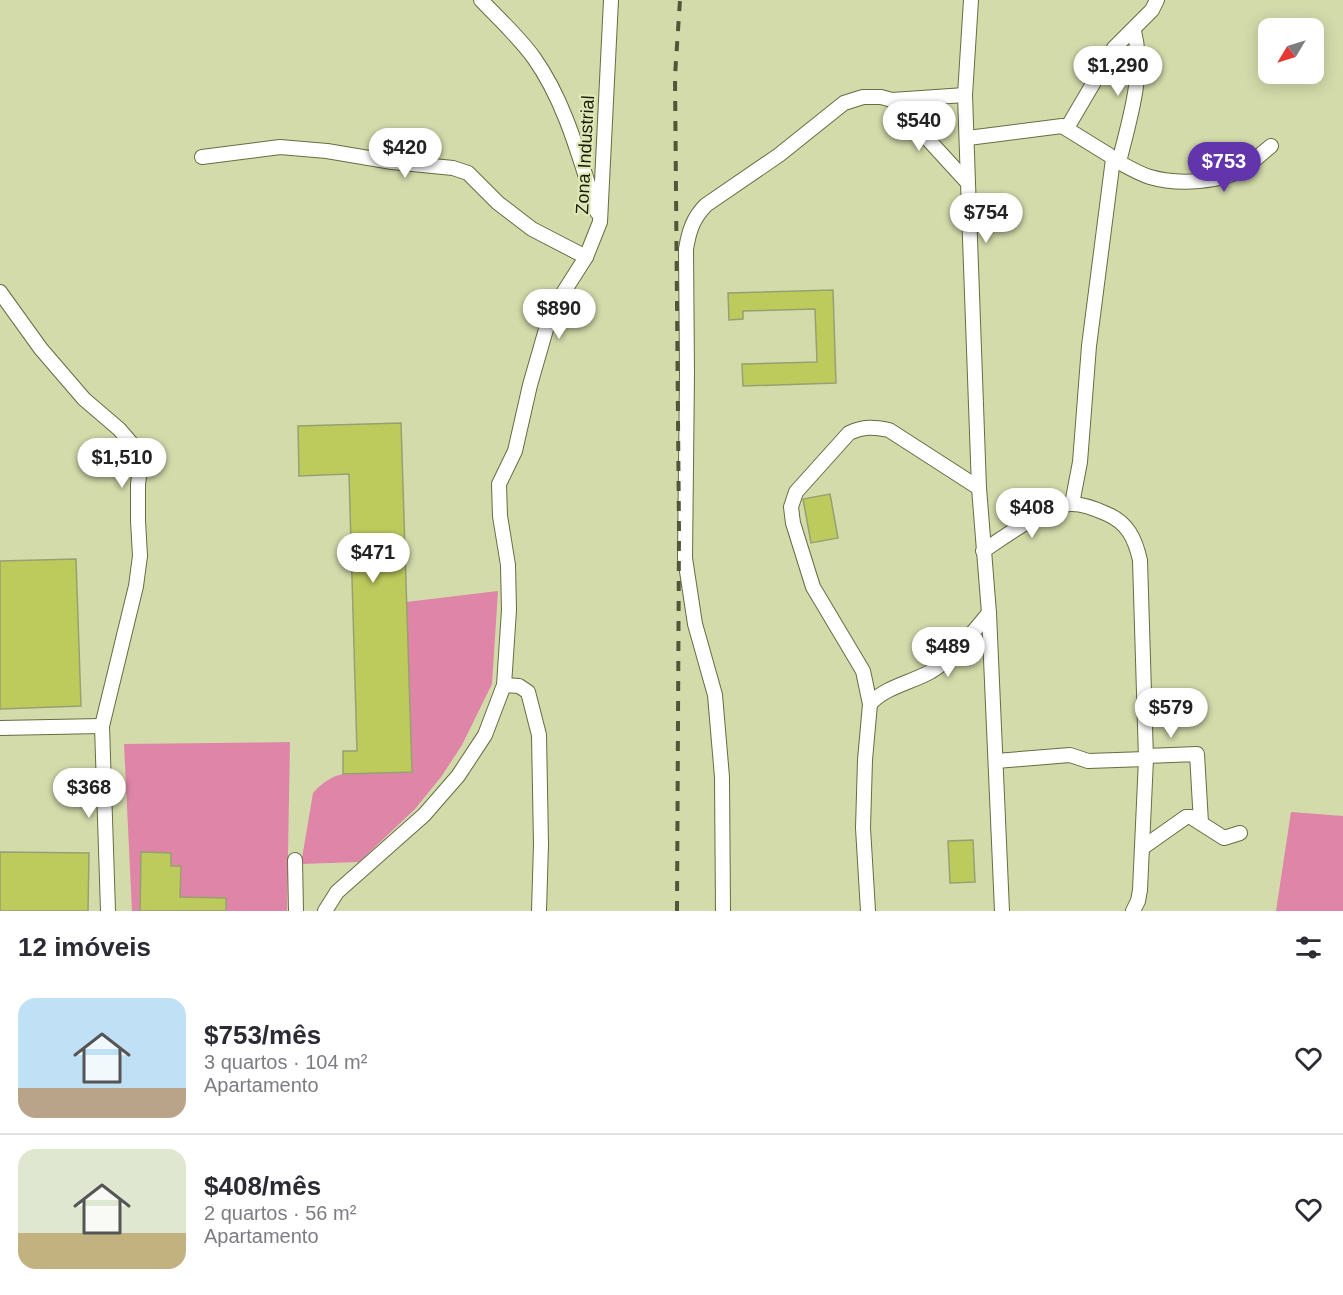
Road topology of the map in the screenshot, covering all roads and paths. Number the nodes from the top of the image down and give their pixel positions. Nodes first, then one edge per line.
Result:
1 (481, 0) edge
2 (611, 0) edge
3 (971, 0) edge
4 (1157, 0) edge
5 (1134, 31) junction
6 (965, 95) junction
7 (892, 100) junction
8 (1066, 128) junction
9 (968, 138) junction
10 (1271, 146) dead end
11 (202, 157) dead end
12 (1116, 161) junction
13 (968, 183) junction
14 (600, 222) junction
15 (586, 257) junction
16 (0, 292) edge
17 (979, 488) junction
18 (1072, 504) junction
19 (983, 551) junction
20 (989, 613) junction
21 (504, 685) junction
22 (870, 705) junction
23 (102, 726) junction
24 (0, 728) edge
25 (1146, 757) junction
26 (996, 761) junction
27 (1201, 823) junction
28 (1240, 833) dead end
29 (1142, 848) junction
30 (295, 860) dead end
31 (108, 911) edge
32 (296, 911) edge
33 (325, 911) edge
34 (540, 911) edge
35 (723, 911) edge
36 (868, 911) edge
37 (1002, 911) edge
38 (1132, 911) edge

1 - 14 street
2 - 14 street, Zona Industrial
3 - 6 street
4 - 5 street
5 - 8 street
5 - 12 street
6 - 7 street
6 - 9 street
7 - 13 street
7 - 35 street
8 - 9 street
8 - 12 street
9 - 13 street
10 - 12 street
11 - 15 street
12 - 18 street
13 - 17 street
14 - 15 street, Zona Industrial
15 - 21 street, Zona Industrial
16 - 23 street
17 - 19 street
17 - 22 street
18 - 19 street
18 - 25 street
19 - 20 street
20 - 22 street
20 - 26 street
21 - 33 street, Zona Industrial
21 - 34 street
22 - 36 street
23 - 24 street
23 - 31 street
25 - 26 street
25 - 27 street
25 - 29 street
26 - 37 street
27 - 28 street
27 - 29 street
29 - 38 street
30 - 32 street

